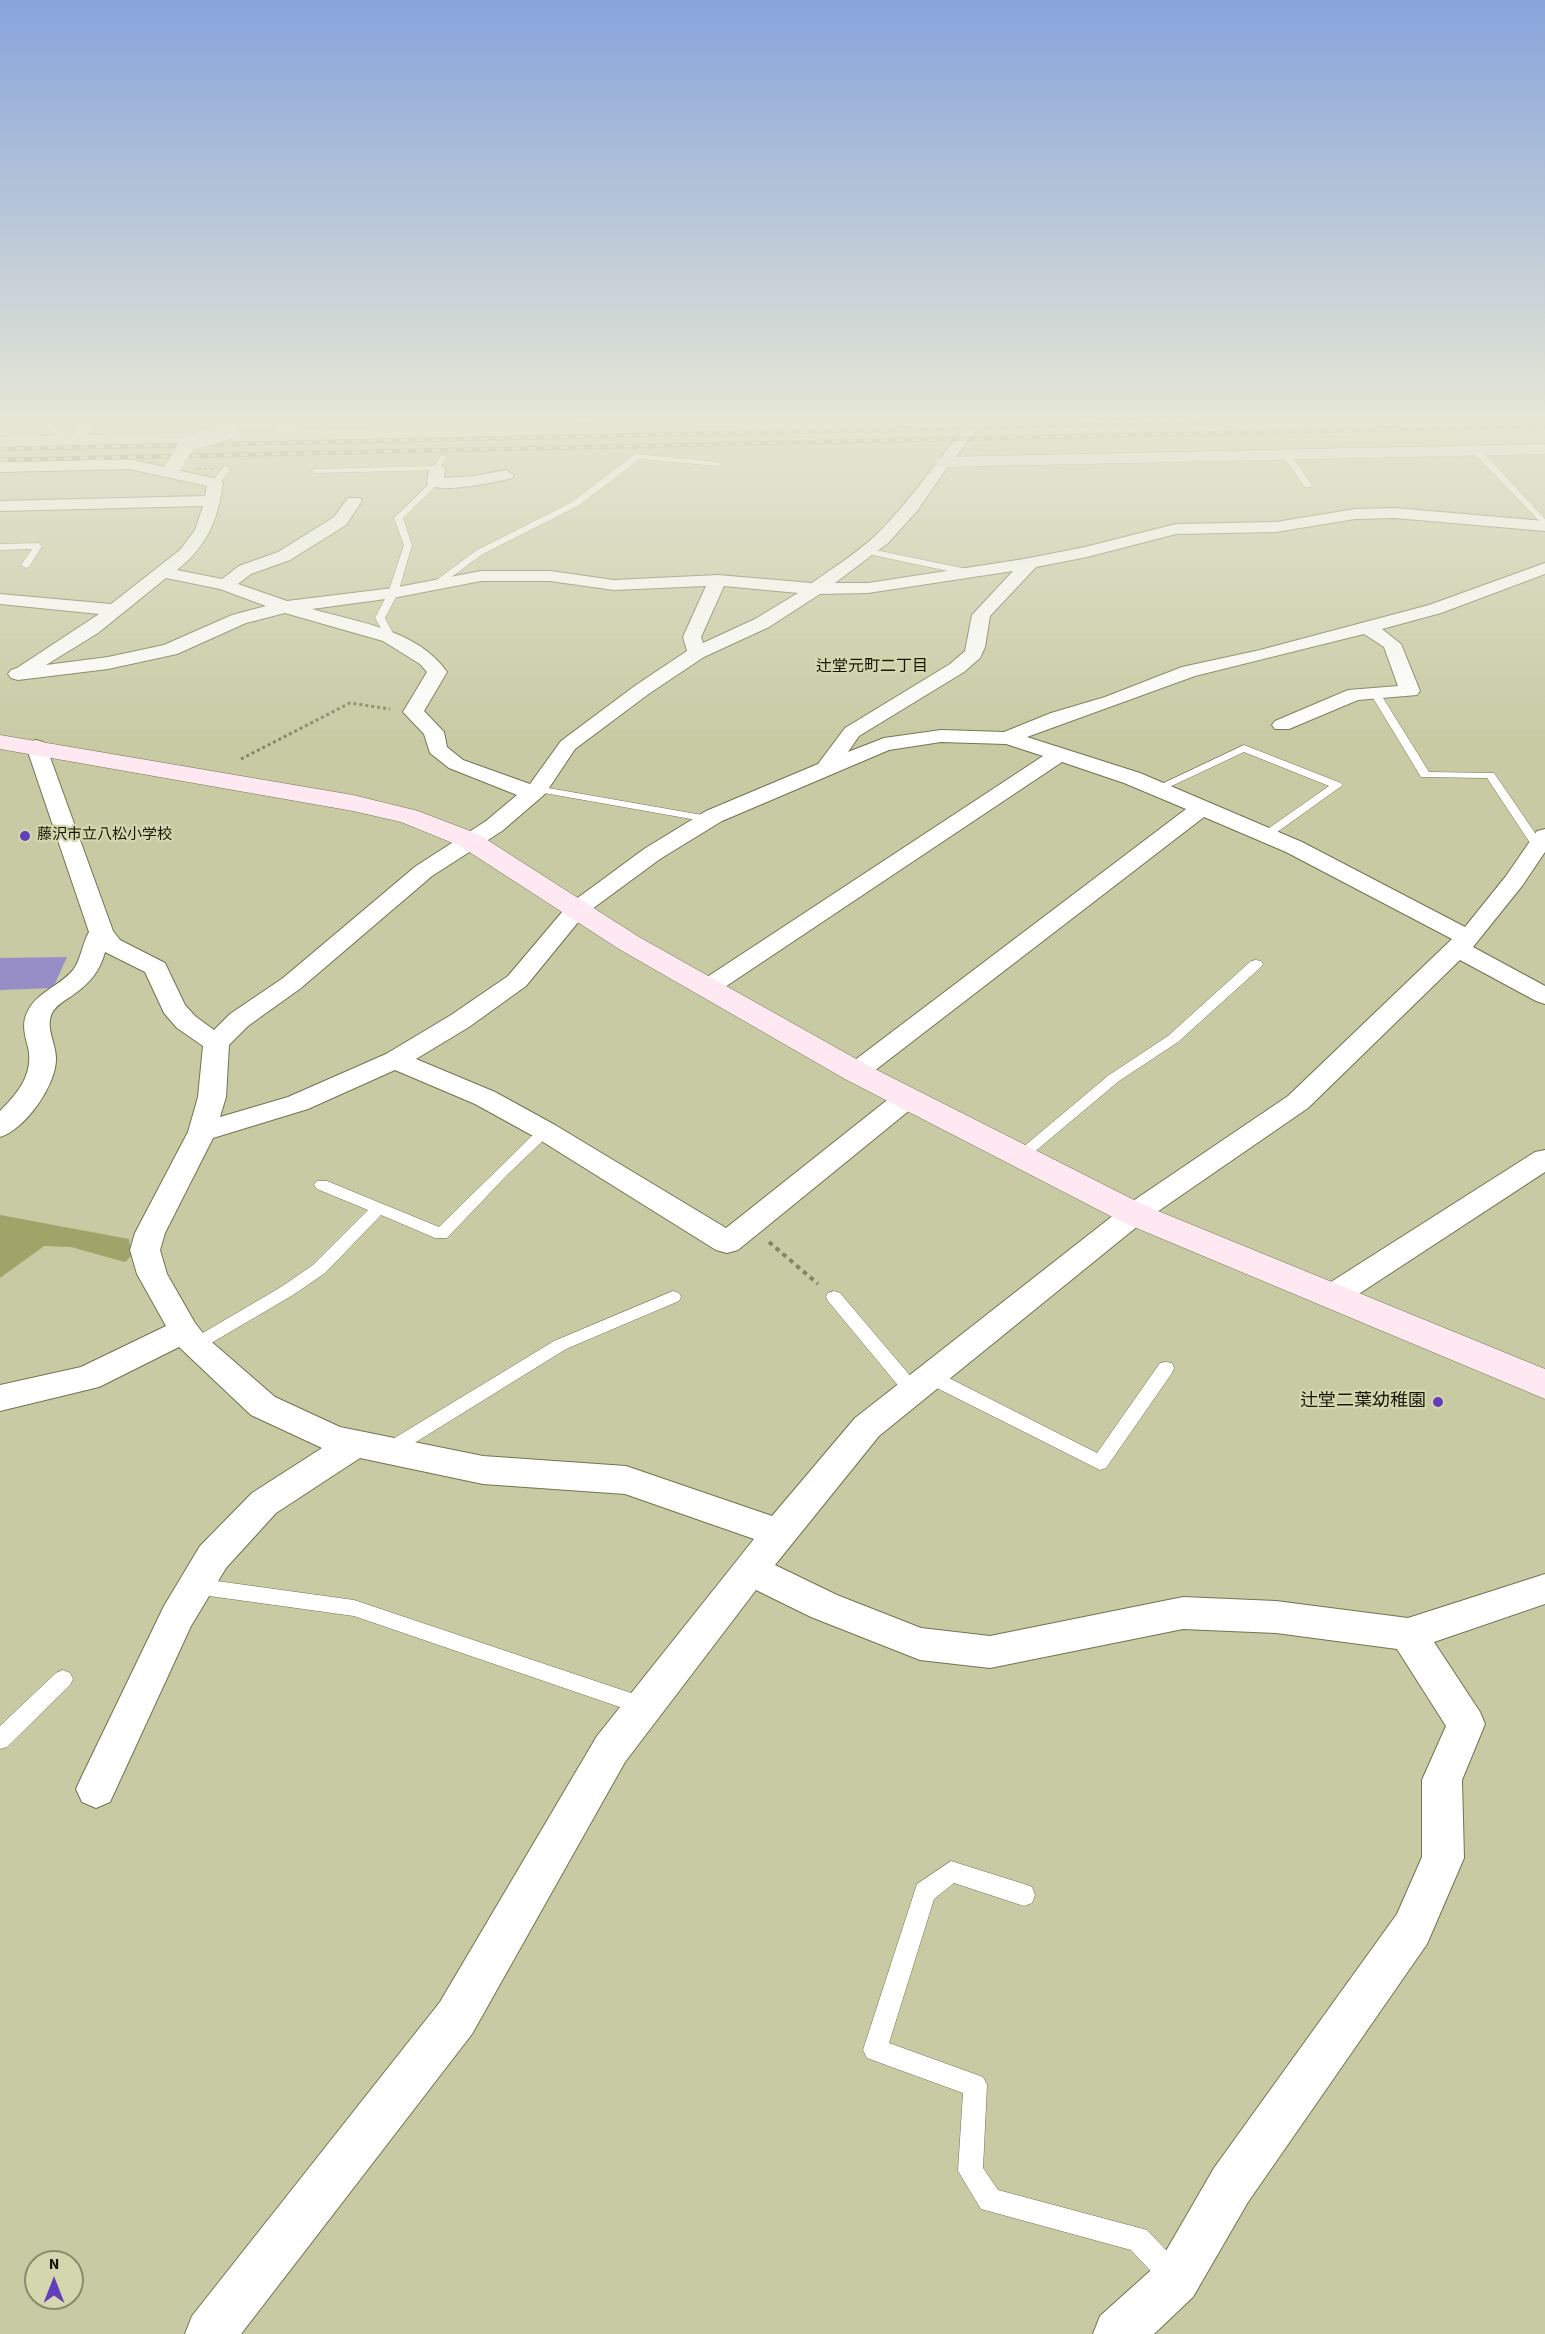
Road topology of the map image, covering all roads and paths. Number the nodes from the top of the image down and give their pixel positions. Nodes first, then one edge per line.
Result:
1 (204, 531) edge
2 (324, 531) edge
3 (403, 531) edge
4 (522, 531) edge
5 (889, 531) edge
6 (1172, 531) edge
7 (0, 547) edge
8 (866, 551) junction
9 (1030, 563) junction
10 (26, 565) dead end
11 (1545, 568) edge
12 (162, 572) junction
13 (967, 572) junction
14 (718, 580) junction
15 (436, 584) junction
16 (225, 585) junction
17 (816, 589) junction
18 (393, 593) junction
19 (0, 599) edge
20 (285, 607) junction
21 (115, 610) junction
22 (1368, 628) junction
23 (390, 637) junction
24 (697, 654) junction
25 (18, 674) junction
26 (0, 683) edge
27 (1375, 693) junction
28 (413, 712) junction
29 (1282, 725) dead end
30 (1008, 738) junction
31 (0, 742) edge
32 (36, 746) junction
33 (1060, 754) junction
34 (825, 769) junction
35 (206, 777) junction
36 (1157, 789) junction
37 (535, 791) junction
38 (1201, 808) junction
39 (708, 819) junction
40 (1266, 836) junction
41 (469, 840) junction
42 (1541, 841) edge
43 (576, 910) junction
44 (100, 932) junction
45 (1463, 943) junction
46 (1256, 964) dead end
47 (707, 988) junction
48 (1545, 996) edge
49 (216, 1043) junction
50 (395, 1060) junction
51 (856, 1072) junction
52 (906, 1099) junction
53 (0, 1128) edge
54 (545, 1131) junction
55 (202, 1132) junction
56 (1021, 1156) junction
57 (1545, 1159) edge
58 (322, 1185) dead end
59 (379, 1208) junction
60 (1134, 1214) junction
61 (750, 1226) junction
62 (1334, 1295) junction
63 (673, 1297) dead end
64 (834, 1297) joint
65 (189, 1338) junction
66 (1166, 1368) dead end
67 (920, 1383) junction
68 (1545, 1385) edge
69 (0, 1398) edge
70 (371, 1448) junction
71 (779, 1533) junction
72 (751, 1570) junction
73 (195, 1587) junction
74 (1545, 1589) edge
75 (1408, 1634) junction
76 (63, 1679) dead end
77 (645, 1706) junction
78 (0, 1740) edge
79 (96, 1789) dead end
80 (1024, 1895) dead end
81 (1176, 2280) junction
82 (210, 2334) edge
83 (1118, 2334) edge

1 - 12 street
2 - 16 street
3 - 18 lane
4 - 15 lane
5 - 8 street
6 - 9 street
7 - 10 lane
8 - 13 lane
8 - 17 street
9 - 13 street
9 - 34 street
11 - 22 street
12 - 16 street
12 - 21 street
13 - 17 street
14 - 15 street
14 - 17 street
14 - 24 street
15 - 18 street
16 - 20 street
17 - 24 street
18 - 20 street
18 - 23 lane
19 - 21 street
20 - 23 street
20 - 25 street
21 - 25 street
22 - 27 street
22 - 30 street
23 - 28 street
24 - 37 street
25 - 26 street
27 - 29 street
27 - 42 lane
28 - 35 path
28 - 37 street
30 - 33 street
30 - 34 street
31 - 32 street
32 - 35 street
32 - 44 street
33 - 36 street
33 - 47 street
34 - 39 street
35 - 41 street
36 - 38 street
36 - 40 lane
37 - 39 lane
37 - 41 street
38 - 40 street
38 - 51 street
39 - 43 street
40 - 45 street
41 - 43 street
41 - 49 street
42 - 45 street
43 - 47 street
43 - 50 street
44 - 49 street
44 - 53 street
45 - 48 street
45 - 60 street
46 - 56 lane
47 - 51 street
49 - 55 street
50 - 54 street
50 - 55 street
51 - 52 street
52 - 56 street
52 - 61 street
54 - 59 lane
54 - 61 street
55 - 65 street
56 - 60 street
57 - 62 street
58 - 59 lane
59 - 65 lane
60 - 62 street
60 - 67 street
61 - 64 path
62 - 68 street
63 - 70 lane
64 - 67 lane
65 - 69 street
65 - 70 street
66 - 67 lane
67 - 71 street
70 - 71 street
70 - 73 street
71 - 72 street
72 - 75 street
72 - 77 street
73 - 77 lane
73 - 79 street
74 - 75 street
75 - 81 street
76 - 78 lane
77 - 82 street
80 - 81 lane
81 - 83 street

